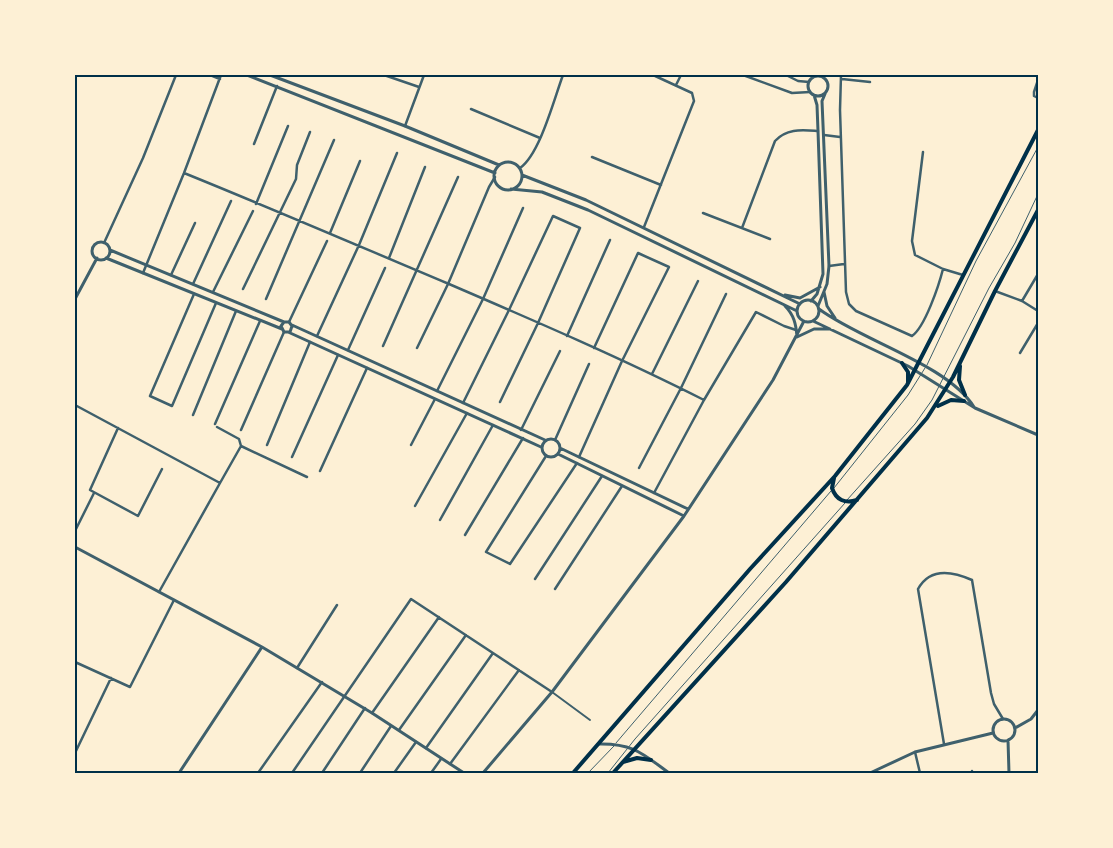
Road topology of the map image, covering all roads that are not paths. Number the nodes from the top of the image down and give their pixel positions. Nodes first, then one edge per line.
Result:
1 (176, 75) edge
2 (210, 75) edge
3 (247, 75) edge
4 (270, 75) edge
5 (384, 75) edge
6 (424, 75) edge
7 (563, 75) edge
8 (653, 75) edge
9 (680, 75) edge
10 (742, 75) edge
11 (787, 75) edge
12 (815, 76) edge
13 (220, 77) edge
14 (283, 77) edge
15 (824, 77) edge
16 (842, 77) edge
17 (1038, 80) edge
18 (809, 82) junction
19 (870, 82) dead end
20 (676, 85) junction
21 (277, 86) junction
22 (419, 87) junction
23 (810, 92) junction
24 (824, 94) junction
25 (814, 95) junction
26 (1038, 98) edge
27 (470, 109) dead end
28 (288, 126) dead end
29 (405, 126) junction
30 (1038, 130) edge
31 (818, 131) junction
32 (310, 132) dead end
33 (824, 135) junction
34 (841, 137) junction
35 (540, 138) junction
36 (334, 140) dead end
37 (254, 144) dead end
38 (1038, 146) edge
39 (1030, 147) junction
40 (923, 152) dead end
41 (397, 153) dead end
42 (592, 157) dead end
43 (360, 161) dead end
44 (499, 165) junction
45 (425, 167) dead end
46 (520, 168) junction
47 (184, 173) junction
48 (495, 175) junction
49 (522, 175) junction
50 (458, 176) dead end
51 (661, 185) junction
52 (511, 189) junction
53 (1038, 194) edge
54 (231, 201) dead end
55 (256, 204) junction
56 (523, 208) dead end
57 (1038, 210) edge
58 (253, 211) dead end
59 (279, 212) junction
60 (703, 213) dead end
61 (300, 221) junction
62 (195, 223) dead end
63 (644, 228) junction
64 (742, 228) junction
65 (330, 233) junction
66 (770, 239) dead end
67 (610, 240) dead end
68 (327, 241) dead end
69 (104, 243) junction
70 (359, 245) junction
71 (110, 250) junction
72 (97, 258) junction
73 (106, 258) junction
74 (389, 258) junction
75 (844, 264) junction
76 (146, 265) junction
77 (829, 266) junction
78 (385, 268) dead end
79 (944, 269) junction
80 (417, 270) junction
81 (143, 273) junction
82 (1038, 274) edge
83 (171, 275) junction
84 (964, 275) junction
85 (698, 281) dead end
86 (193, 284) junction
87 (448, 284) junction
88 (821, 286) junction
89 (242, 289) dead end
90 (771, 290) junction
91 (995, 291) junction
92 (213, 292) junction
93 (824, 292) junction
94 (194, 294) junction
95 (726, 294) dead end
96 (75, 299) edge
97 (266, 299) dead end
98 (483, 299) junction
99 (811, 301) junction
100 (1022, 301) junction
101 (781, 302) junction
102 (216, 303) junction
103 (800, 304) junction
104 (819, 307) junction
105 (510, 310) junction
106 (1038, 310) edge
107 (236, 311) junction
108 (797, 311) junction
109 (260, 320) junction
110 (284, 322) junction
111 (804, 322) junction
112 (813, 322) junction
113 (291, 323) junction
114 (538, 323) junction
115 (841, 323) junction
116 (1038, 323) edge
117 (831, 329) junction
118 (796, 330) junction
119 (285, 331) junction
120 (317, 336) junction
121 (567, 336) junction
122 (797, 336) junction
123 (310, 342) junction
124 (383, 346) dead end
125 (417, 348) dead end
126 (594, 348) junction
127 (348, 350) junction
128 (560, 351) dead end
129 (1020, 353) dead end
130 (338, 355) junction
131 (622, 361) junction
132 (902, 363) junction
133 (588, 364) dead end
134 (919, 364) junction
135 (960, 364) junction
136 (926, 367) junction
137 (367, 368) junction
138 (916, 370) junction
139 (652, 374) junction
140 (922, 374) junction
141 (942, 378) junction
142 (950, 383) junction
143 (907, 385) junction
144 (939, 386) junction
145 (681, 388) junction
146 (946, 390) junction
147 (437, 391) junction
148 (965, 395) junction
149 (435, 399) junction
150 (704, 400) junction
151 (964, 401) junction
152 (500, 402) dead end
153 (463, 403) junction
154 (75, 405) edge
155 (975, 408) junction
156 (934, 409) junction
157 (466, 413) junction
158 (193, 415) dead end
159 (493, 425) junction
160 (118, 428) junction
161 (242, 430) dead end
162 (521, 430) junction
163 (1038, 435) edge
164 (523, 438) junction
165 (545, 440) junction
166 (555, 440) junction
167 (267, 445) dead end
168 (242, 446) junction
169 (411, 446) dead end
170 (541, 447) junction
171 (560, 448) junction
172 (558, 454) junction
173 (546, 456) junction
174 (292, 457) dead end
175 (579, 457) junction
176 (577, 463) junction
177 (639, 468) dead end
178 (162, 469) dead end
179 (320, 471) dead end
180 (602, 476) junction
181 (835, 476) junction
182 (308, 478) dead end
183 (220, 483) junction
184 (623, 486) junction
185 (832, 490) junction
186 (94, 493) junction
187 (654, 493) junction
188 (857, 500) junction
189 (846, 502) junction
190 (415, 506) dead end
191 (688, 510) junction
192 (684, 516) junction
193 (440, 520) dead end
194 (75, 531) edge
195 (465, 535) dead end
196 (75, 547) edge
197 (535, 579) dead end
198 (555, 589) dead end
199 (159, 592) junction
200 (174, 600) junction
201 (337, 605) dead end
202 (439, 617) junction
203 (466, 635) junction
204 (262, 647) junction
205 (493, 653) junction
206 (75, 662) edge
207 (297, 668) junction
208 (520, 670) junction
209 (111, 678) junction
210 (322, 682) junction
211 (552, 692) junction
212 (345, 698) junction
213 (365, 708) junction
214 (1038, 710) edge
215 (372, 713) junction
216 (1003, 719) junction
217 (590, 720) dead end
218 (392, 726) junction
219 (1015, 728) junction
220 (399, 730) junction
221 (993, 733) junction
222 (1008, 740) junction
223 (416, 742) junction
224 (598, 744) junction
225 (616, 744) junction
226 (630, 746) junction
227 (944, 746) junction
228 (426, 748) junction
229 (635, 749) junction
230 (915, 752) junction
231 (75, 753) edge
232 (442, 759) junction
233 (651, 760) junction
234 (621, 763) junction
235 (450, 764) junction
236 (259, 771) edge
237 (179, 773) edge
238 (266, 773) edge
239 (292, 773) edge
240 (322, 773) edge
241 (360, 773) edge
242 (394, 773) edge
243 (431, 773) edge
244 (464, 773) edge
245 (483, 773) edge
246 (573, 773) edge
247 (588, 773) edge
248 (608, 773) edge
249 (612, 773) edge
250 (669, 773) edge
251 (870, 773) edge
252 (920, 773) edge
253 (1009, 773) edge

1 - 69 street
2 - 13 street
3 - 21 street
4 - 14 street
5 - 22 street
6 - 22 street
7 - 35 street
8 - 20 street
9 - 20 street
10 - 23 street
11 - 18 street
12 - 15 street
12 - 18 street
13 - 47 street
14 - 29 street
15 - 24 street
16 - 19 street
16 - 34 street
17 - 26 street
18 - 23 street
20 - 51 street
21 - 37 street
21 - 48 street
22 - 29 street
23 - 25 street
24 - 25 street
24 - 33 street
25 - 31 street
27 - 35 street
28 - 55 street
29 - 44 street
30 - 39 main road
31 - 64 street
31 - 88 street
32 - 59 street
33 - 34 street
33 - 77 street
34 - 75 street
35 - 46 street
36 - 61 street
38 - 39 main road
38 - 136 lane
39 - 84 main road
40 - 79 street
41 - 70 street
42 - 51 street
43 - 65 street
44 - 46 street
44 - 48 street
45 - 74 street
46 - 49 street
47 - 55 street
47 - 76 street
48 - 52 street
48 - 87 street
49 - 52 street
49 - 63 street
50 - 80 street
51 - 63 street
52 - 101 street
53 - 141 lane
54 - 86 street
55 - 59 street
56 - 98 street
57 - 91 main road
58 - 92 street
59 - 61 street
59 - 89 street
60 - 64 street
61 - 65 street
61 - 97 street
62 - 83 street
63 - 90 street
64 - 66 street
65 - 70 street
67 - 121 street
68 - 113 street
69 - 71 street
69 - 72 street
70 - 74 street
70 - 120 street
71 - 73 street
71 - 76 street
72 - 73 street
72 - 96 street
73 - 81 street
74 - 80 street
75 - 77 street
75 - 79 street
76 - 81 street
76 - 83 street
77 - 93 street
78 - 127 street
79 - 84 street
80 - 87 street
80 - 124 street
81 - 94 street
82 - 100 street
83 - 86 street
84 - 134 main road
85 - 139 street
86 - 92 street
87 - 98 street
87 - 125 street
88 - 90 street
88 - 99 street
90 - 103 street
91 - 100 street
91 - 135 main road
92 - 110 street
93 - 104 street
93 - 115 street
94 - 102 street
94 - 102 street
95 - 145 street
98 - 105 street
98 - 147 street
99 - 103 street
99 - 104 street
100 - 106 street
101 - 108 street
101 - 118 street
102 - 107 street
103 - 108 street
104 - 112 street
104 - 115 street
105 - 114 street
105 - 114 street
105 - 153 street
107 - 109 street
107 - 158 street
108 - 111 street
109 - 119 street
109 - 168 street
110 - 113 street
110 - 119 street
111 - 112 street
111 - 122 street
112 - 117 street
113 - 119 street
113 - 120 street
114 - 121 street
114 - 152 street
115 - 134 street
116 - 129 street
117 - 122 street
117 - 132 street
118 - 122 street
118 - 150 street
119 - 123 street
119 - 161 street
120 - 127 street
121 - 126 street
122 - 191 street
123 - 130 street
123 - 167 street
126 - 131 street
126 - 131 street
127 - 147 street
128 - 162 street
130 - 137 street
130 - 174 street
131 - 139 street
131 - 175 street
132 - 138 street
132 - 143 main road
133 - 166 street
134 - 136 street
134 - 138 main road
135 - 142 main road
135 - 148 main road
136 - 140 lane
136 - 141 street
137 - 149 street
137 - 179 street
138 - 140 street
138 - 143 main road
139 - 145 street
140 - 144 street
140 - 185 lane
141 - 142 street
141 - 144 lane
142 - 146 main road
142 - 148 street
143 - 181 main road
144 - 146 street
144 - 189 lane
145 - 150 street
145 - 177 street
146 - 151 street
146 - 156 main road
147 - 153 street
148 - 155 street
149 - 157 street
149 - 169 street
150 - 187 street
151 - 155 street
151 - 156 main road
153 - 162 street
154 - 160 street
155 - 163 street
156 - 188 main road
157 - 159 street
157 - 190 street
159 - 164 street
159 - 193 street
160 - 183 street
160 - 186 street
162 - 165 street
164 - 170 street
164 - 195 street
165 - 166 street
165 - 170 street
166 - 171 street
168 - 182 street
168 - 183 street
170 - 173 street
171 - 172 street
171 - 175 street
172 - 173 street
172 - 176 street
173 - 176 street
175 - 187 street
176 - 180 street
178 - 186 street
180 - 184 street
180 - 197 street
181 - 185 main road
181 - 224 main road
183 - 199 street
184 - 192 street
184 - 198 street
185 - 189 main road
185 - 225 lane
186 - 194 street
187 - 191 street
188 - 189 main road
188 - 229 main road
189 - 226 lane
191 - 192 street
192 - 211 street
196 - 199 street
199 - 200 street
200 - 204 street
200 - 209 street
201 - 207 street
202 - 203 street
202 - 212 street
202 - 215 street
203 - 205 street
203 - 220 street
204 - 207 street
204 - 237 street
205 - 208 street
205 - 228 street
206 - 209 street
207 - 210 street
208 - 211 street
208 - 235 street
209 - 231 street
210 - 212 street
210 - 236 street
211 - 217 street
211 - 245 street
212 - 213 street
212 - 239 street
213 - 215 street
213 - 240 street
214 - 219 street
215 - 218 street
216 - 219 street
216 - 221 street
216 - 227 street
218 - 220 street
218 - 241 street
219 - 222 street
220 - 223 street
221 - 222 street
221 - 227 street
222 - 253 street
223 - 228 street
223 - 242 street
224 - 225 street
224 - 246 main road
225 - 226 street
225 - 247 lane
226 - 229 street
226 - 248 lane
227 - 230 street
228 - 232 street
229 - 233 street
229 - 234 main road
230 - 251 street
230 - 252 street
232 - 235 street
232 - 243 street
233 - 234 main road
233 - 250 street
234 - 249 main road
235 - 244 street
236 - 238 street

